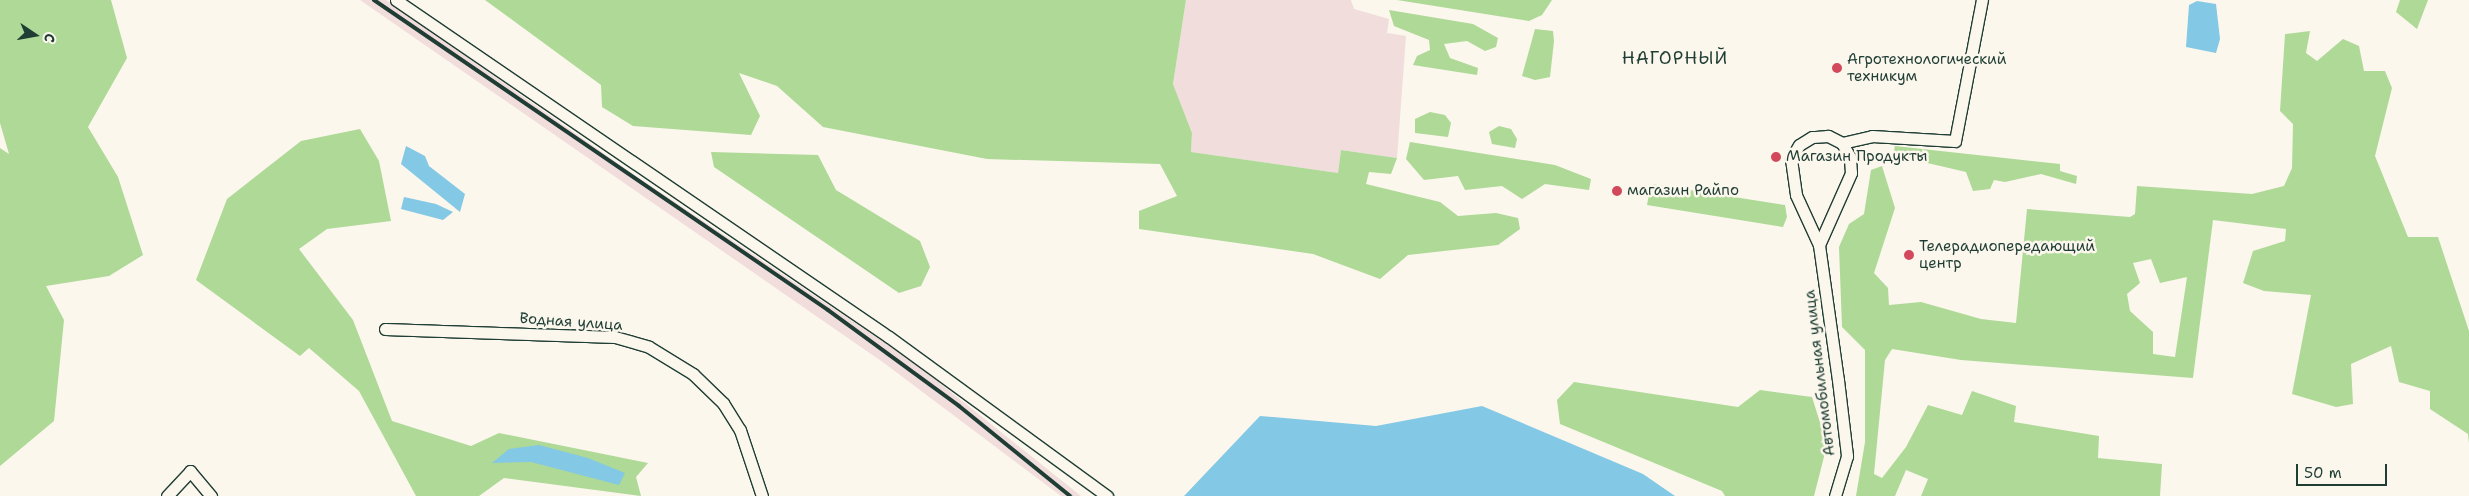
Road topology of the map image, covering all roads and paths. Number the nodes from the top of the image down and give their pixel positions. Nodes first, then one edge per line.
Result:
1 (396, 0) edge
2 (1982, 0) edge
3 (1842, 143) junction
4 (1819, 245) junction
5 (385, 329) dead end
6 (167, 496) edge
7 (212, 496) edge
8 (762, 496) edge
9 (1107, 496) edge
10 (1835, 496) edge

1 - 9 street
2 - 3 street
3 - 4 street
3 - 4 street
4 - 10 street, Автомобильная улица
5 - 8 street, Водная улица
6 - 7 street

